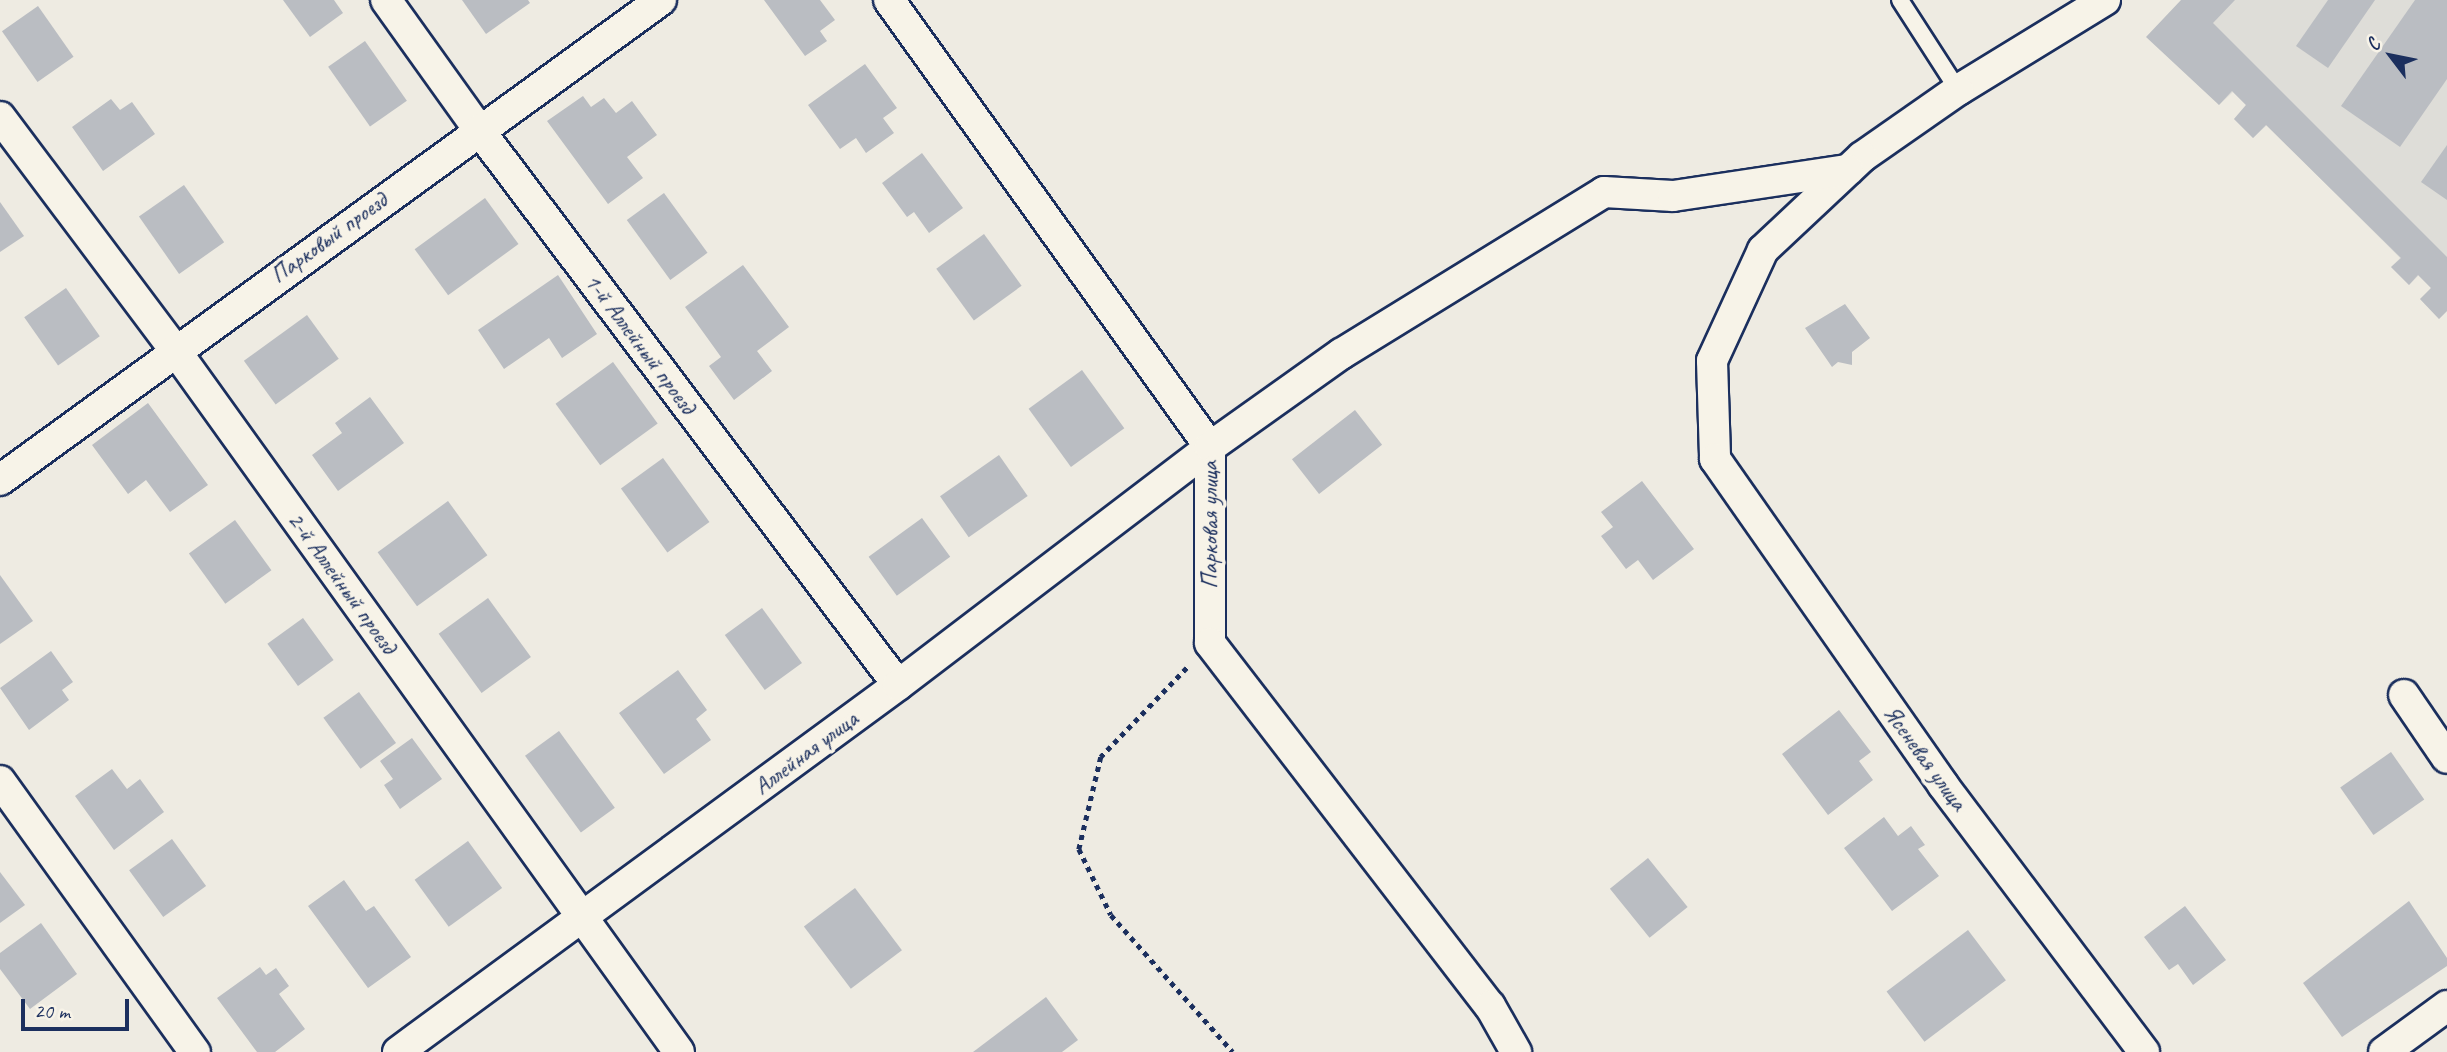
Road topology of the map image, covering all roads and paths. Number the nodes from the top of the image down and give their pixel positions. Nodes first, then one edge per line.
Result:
1 (386, 0) edge
2 (661, 0) edge
3 (890, 0) edge
4 (1900, 0) edge
5 (2105, 0) edge
6 (1958, 90) junction
7 (0, 117) edge
8 (479, 130) junction
9 (1848, 170) junction
10 (175, 350) junction
11 (1210, 447) junction
12 (0, 480) edge
13 (1210, 643) junction
14 (898, 685) junction
15 (2404, 695) dead end
16 (2447, 758) edge
17 (0, 780) edge
18 (583, 919) junction
19 (2447, 1006) edge
20 (195, 1052) edge
21 (398, 1052) edge
22 (679, 1052) edge
23 (1233, 1052) edge
24 (1516, 1052) edge
25 (2144, 1052) edge
26 (2384, 1052) edge

1 - 8 street, 1-й Аллейный проезд
2 - 8 street, Парковый проезд
3 - 11 street, Парковая улица
4 - 6 lane
5 - 6 street
6 - 9 street
7 - 10 street, 2-й Аллейный проезд
8 - 10 street, Парковый проезд
8 - 14 street, 1-й Аллейный проезд
9 - 11 street, Аллейная улица
9 - 25 street, Ясеневая улица
10 - 12 street, Парковый проезд
10 - 18 street, 2-й Аллейный проезд
11 - 13 street, Парковая улица
11 - 14 street, Аллейная улица
13 - 23 path
13 - 24 street
14 - 18 street, Аллейная улица
15 - 16 street
17 - 20 street
18 - 21 street, Аллейная улица
18 - 22 street, 2-й Аллейный проезд
19 - 26 street

